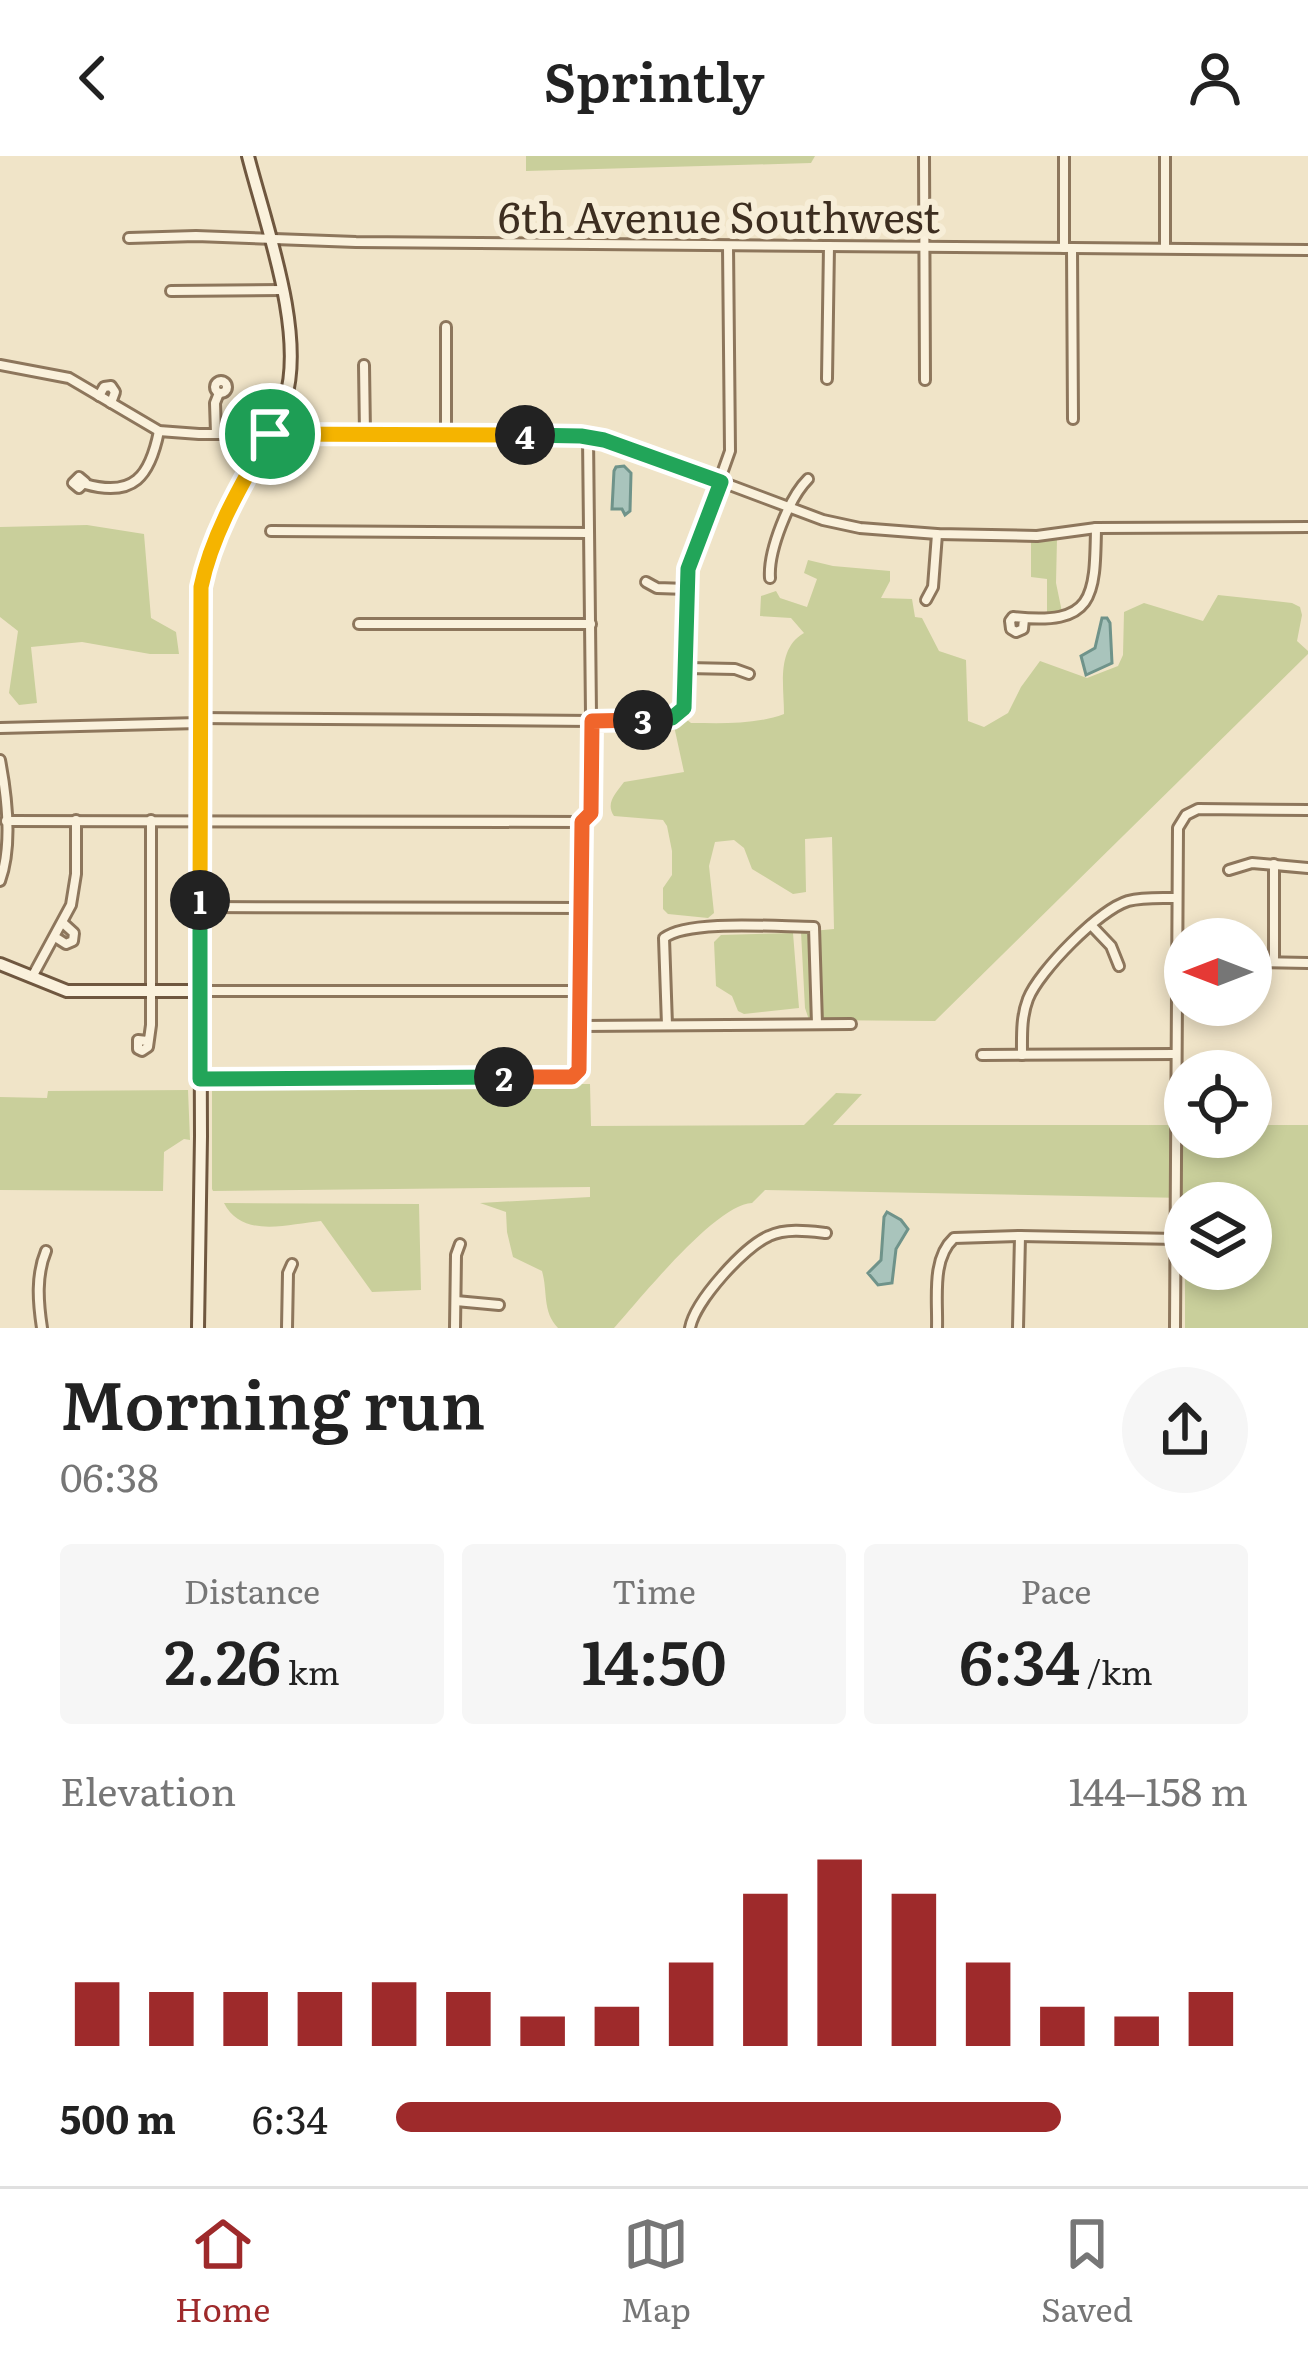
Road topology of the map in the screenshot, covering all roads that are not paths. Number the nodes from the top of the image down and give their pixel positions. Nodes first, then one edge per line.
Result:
1 (248, 156) edge
2 (924, 156) edge
3 (1064, 156) edge
4 (1165, 156) edge
5 (129, 238) dead end
6 (270, 240) junction
7 (728, 246) junction
8 (829, 246) junction
9 (924, 247) junction
10 (1068, 248) junction
11 (1165, 248) junction
12 (1308, 250) edge
13 (283, 290) junction
14 (171, 291) dead end
15 (446, 327) dead end
16 (364, 364) dead end
17 (1, 368) edge
18 (827, 379) dead end
19 (926, 380) dead end
20 (219, 393) dead end
21 (1073, 419) dead end
22 (159, 431) junction
23 (216, 434) junction
24 (270, 434) junction
25 (365, 434) junction
26 (446, 434) junction
27 (588, 436) junction
28 (808, 479) dead end
29 (721, 482) junction
30 (85, 484) dead end
31 (789, 507) junction
32 (1308, 527) edge
33 (1096, 528) junction
34 (271, 531) dead end
35 (589, 533) junction
36 (937, 534) junction
37 (770, 578) dead end
38 (646, 582) dead end
39 (687, 589) junction
40 (926, 600) dead end
41 (1024, 619) dead end
42 (359, 624) dead end
43 (590, 624) junction
44 (687, 668) junction
45 (749, 674) dead end
46 (199, 721) junction
47 (592, 721) junction
48 (0, 728) edge
49 (0, 760) edge
50 (1308, 810) edge
51 (6, 820) junction
52 (76, 820) junction
53 (151, 820) junction
54 (199, 821) junction
55 (582, 822) junction
56 (1274, 864) junction
57 (1308, 868) edge
58 (1229, 870) dead end
59 (0, 881) edge
60 (1175, 898) junction
61 (200, 908) junction
62 (581, 908) junction
63 (1177, 918) edge
64 (63, 923) junction
65 (1091, 925) junction
66 (55, 937) junction
67 (1274, 962) joint
68 (1308, 963) edge
69 (0, 964) edge
70 (1119, 966) dead end
71 (32, 979) junction
72 (200, 991) junction
73 (580, 991) junction
74 (150, 992) junction
75 (817, 1024) junction
76 (851, 1024) dead end
77 (667, 1025) junction
78 (580, 1026) junction
79 (146, 1041) dead end
80 (1164, 1054) edge
81 (982, 1055) dead end
82 (1022, 1055) junction
83 (200, 1079) junction
84 (826, 1233) dead end
85 (1020, 1236) junction
86 (1164, 1239) edge
87 (460, 1244) dead end
88 (46, 1251) dead end
89 (292, 1264) dead end
90 (1176, 1290) edge
91 (456, 1301) junction
92 (499, 1305) dead end
93 (42, 1328) edge
94 (198, 1328) edge
95 (287, 1328) edge
96 (455, 1328) edge
97 (690, 1328) edge
98 (938, 1328) edge
99 (1018, 1328) edge
100 (1175, 1328) edge

1 - 6 main road
2 - 9 street
3 - 10 street
4 - 11 street
5 - 6 street, 6th Avenue Southwest
6 - 7 street, 6th Avenue Southwest
6 - 13 main road
7 - 8 street, 6th Avenue Southwest
7 - 29 street
8 - 9 street, 6th Avenue Southwest
8 - 18 street
9 - 10 street, 6th Avenue Southwest
9 - 19 street
10 - 11 street, 6th Avenue Southwest
10 - 21 street
11 - 12 street, 6th Avenue Southwest
13 - 14 street
13 - 24 main road
15 - 26 street
16 - 25 street
17 - 22 street
20 - 23 street
22 - 23 street
22 - 30 street
23 - 24 street
24 - 25 street
24 - 46 main road
25 - 26 street
26 - 27 street
27 - 29 street
27 - 35 street
28 - 31 street
29 - 31 street
29 - 39 street
31 - 36 street
31 - 37 street
32 - 33 street
33 - 36 street
33 - 41 street
34 - 35 street
35 - 43 street
36 - 40 street
38 - 39 street
39 - 44 street
42 - 43 street
43 - 47 street
44 - 45 street
44 - 47 street
46 - 47 street
46 - 48 street
46 - 54 main road
47 - 55 street
49 - 51 street
50 - 60 street
51 - 52 street
51 - 59 street
52 - 53 street
52 - 64 street
53 - 54 street
53 - 74 street
54 - 55 street
54 - 61 main road
55 - 62 street
56 - 57 street
56 - 58 street
56 - 67 street
60 - 63 street
60 - 65 street
61 - 62 street
61 - 72 main road
62 - 73 street
64 - 66 street
64 - 66 street
65 - 70 street
65 - 82 street
66 - 71 street
67 - 68 street
69 - 71 main road
71 - 74 main road
72 - 73 street
72 - 74 main road
72 - 83 main road
73 - 78 street
74 - 79 street
75 - 76 street
75 - 77 street
75 - 77 street
77 - 78 street
78 - 83 street
80 - 82 street
81 - 82 street
83 - 94 main road
84 - 97 street
85 - 86 street
85 - 98 street
85 - 99 street
87 - 91 street
88 - 93 street
89 - 95 street
90 - 100 street
91 - 92 street
91 - 96 street

